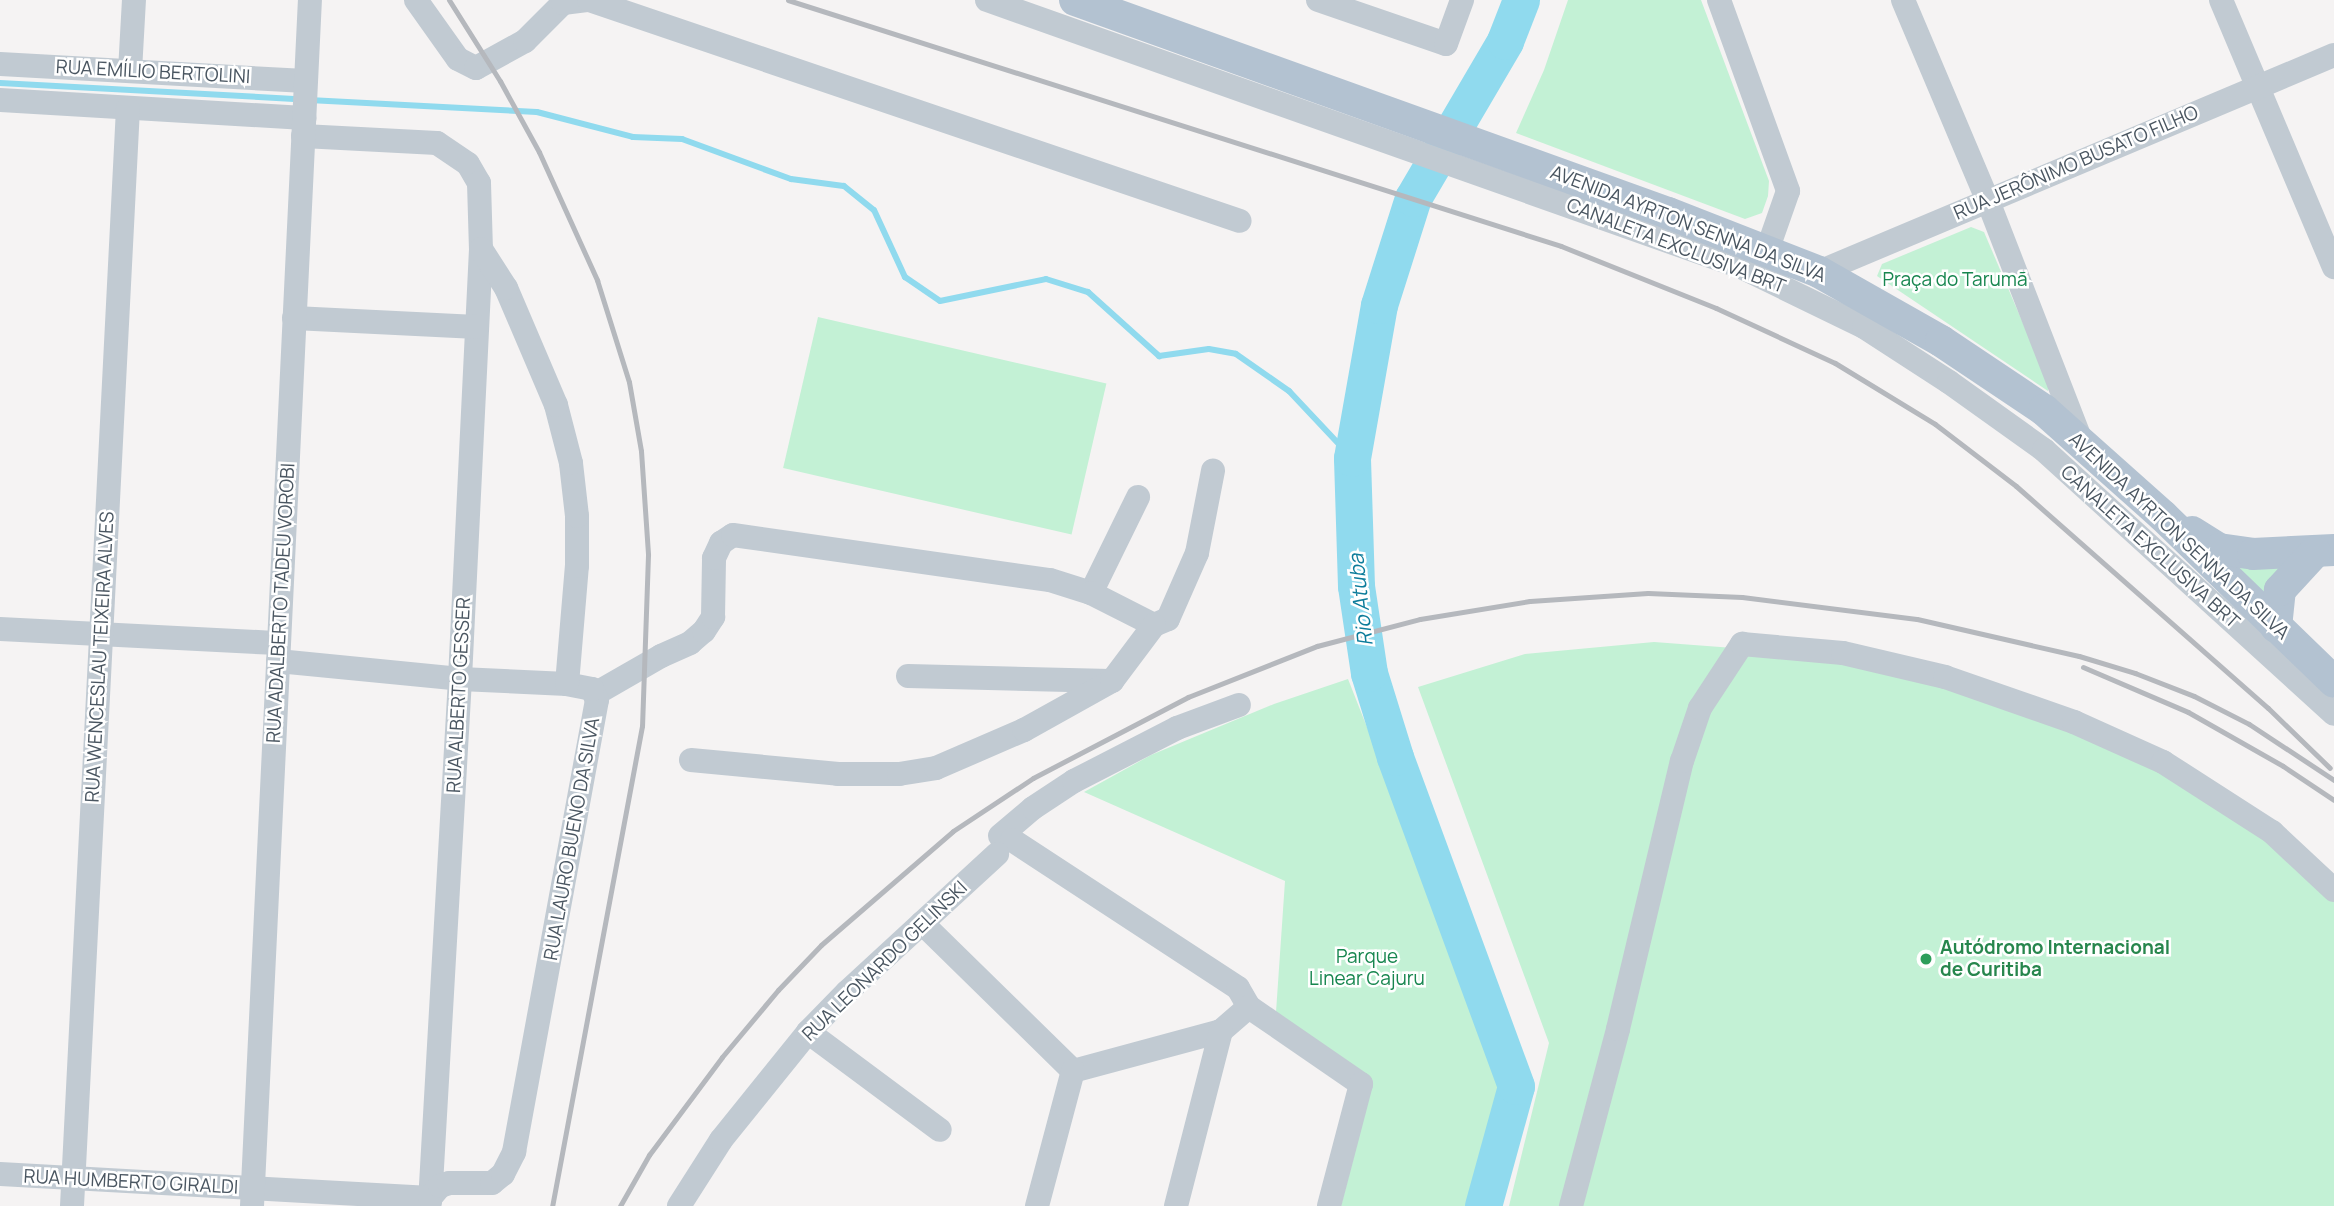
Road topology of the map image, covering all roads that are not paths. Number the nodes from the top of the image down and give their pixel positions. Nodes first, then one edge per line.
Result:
1 (134, 0) edge
2 (310, 0) edge
3 (416, 0) edge
4 (987, 0) edge
5 (1075, 0) edge
6 (1318, 0) edge
7 (1462, 0) edge
8 (1719, 0) edge
9 (1903, 0) edge
10 (2221, 0) edge
11 (2334, 55) edge
12 (0, 64) edge
13 (130, 71) junction
14 (306, 81) junction
15 (2257, 86) junction
16 (0, 100) edge
17 (128, 107) junction
18 (1363, 119) junction
19 (304, 127) junction
20 (479, 183) joint
21 (1565, 190) junction
22 (1987, 201) junction
23 (1240, 221) dead end
24 (481, 250) junction
25 (1767, 251) junction
26 (2334, 267) edge
27 (1819, 272) junction
28 (294, 318) junction
29 (477, 327) junction
30 (2082, 443) junction
31 (1213, 471) dead end
32 (1138, 497) dead end
33 (2163, 516) junction
34 (2324, 551) edge
35 (1091, 593) junction
36 (1154, 625) junction
37 (2276, 627) junction
38 (0, 629) edge
39 (101, 634) junction
40 (279, 652) junction
41 (908, 677) dead end
42 (460, 679) junction
43 (1112, 681) junction
44 (2334, 682) edge
45 (567, 684) junction
46 (596, 694) junction
47 (1239, 705) dead end
48 (2334, 714) edge
49 (691, 760) dead end
50 (1003, 843) junction
51 (2334, 890) edge
52 (922, 923) junction
53 (1249, 1007) junction
54 (1221, 1031) junction
55 (808, 1032) junction
56 (1073, 1071) junction
57 (940, 1130) dead end
58 (0, 1174) edge
59 (74, 1179) junction
60 (252, 1197) edge
61 (430, 1202) edge
62 (72, 1206) edge
63 (679, 1206) edge
64 (1037, 1206) edge
65 (1176, 1206) edge
66 (1329, 1206) edge
67 (1571, 1206) edge

1 - 13 street
2 - 14 street, RUA ADALBERTO TADEU VOROBI
3 - 23 street
4 - 18 street, CANALETA EXCLUSIVA BRT
5 - 18 main road, AVENIDA AYRTON SENNA DA SILVA
6 - 7 street
8 - 25 street
9 - 22 street
10 - 15 street
11 - 15 street, RUA JERÔNIMO BUSATO FILHO
12 - 13 street, RUA EMÍLIO BERTOLINI
13 - 14 street, RUA EMÍLIO BERTOLINI
14 - 19 street, RUA ADALBERTO TADEU VOROBI
15 - 22 street, RUA JERÔNIMO BUSATO FILHO
15 - 26 street
16 - 17 street, RUA EMÍLIO BERTOLINI
17 - 19 street, RUA EMÍLIO BERTOLINI
17 - 39 street, RUA WENCESLAU TEIXEIRA ALVES
18 - 21 street, CANALETA EXCLUSIVA BRT
18 - 21 main road, AVENIDA AYRTON SENNA DA SILVA
19 - 20 street, RUA EMÍLIO BERTOLINI
19 - 28 street, RUA ADALBERTO TADEU VOROBI
20 - 24 street, RUA ALBERTO GESSER
21 - 25 main road, AVENIDA AYRTON SENNA DA SILVA
21 - 48 street, CANALETA EXCLUSIVA BRT
22 - 27 street, RUA JERÔNIMO BUSATO FILHO
22 - 30 street
24 - 29 street, RUA ALBERTO GESSER
24 - 45 street
25 - 27 main road, AVENIDA AYRTON SENNA DA SILVA
27 - 30 main road, AVENIDA AYRTON SENNA DA SILVA
28 - 29 street
28 - 40 street, RUA ADALBERTO TADEU VOROBI
29 - 42 street, RUA ALBERTO GESSER
30 - 33 main road, AVENIDA AYRTON SENNA DA SILVA
31 - 36 street
32 - 35 street
33 - 34 main road
33 - 37 main road, AVENIDA AYRTON SENNA DA SILVA
34 - 37 main road
35 - 36 street
35 - 46 street
36 - 43 street
37 - 44 main road, AVENIDA AYRTON SENNA DA SILVA
38 - 39 street, RUA LAURO BUENO DA SILVA
39 - 40 street, RUA LAURO BUENO DA SILVA
39 - 59 street, RUA WENCESLAU TEIXEIRA ALVES
40 - 42 street, RUA LAURO BUENO DA SILVA
40 - 60 street, RUA ADALBERTO TADEU VOROBI
41 - 43 street
42 - 45 street, RUA LAURO BUENO DA SILVA
42 - 61 street, RUA ALBERTO GESSER
43 - 49 street
45 - 46 street, RUA LAURO BUENO DA SILVA
46 - 61 street, RUA LAURO BUENO DA SILVA
47 - 50 street, RUA LEONARDO GELINSKI
50 - 52 street, RUA LEONARDO GELINSKI
50 - 53 street
51 - 67 street
52 - 55 street, RUA LEONARDO GELINSKI
52 - 56 street
53 - 54 street
53 - 66 street
54 - 56 street
54 - 65 street
55 - 57 street
55 - 63 street, RUA LEONARDO GELINSKI
56 - 64 street
58 - 59 street, RUA HUMBERTO GIRALDI
59 - 60 street, RUA HUMBERTO GIRALDI
59 - 62 street, RUA WENCESLAU TEIXEIRA ALVES
60 - 61 street, RUA HUMBERTO GIRALDI

